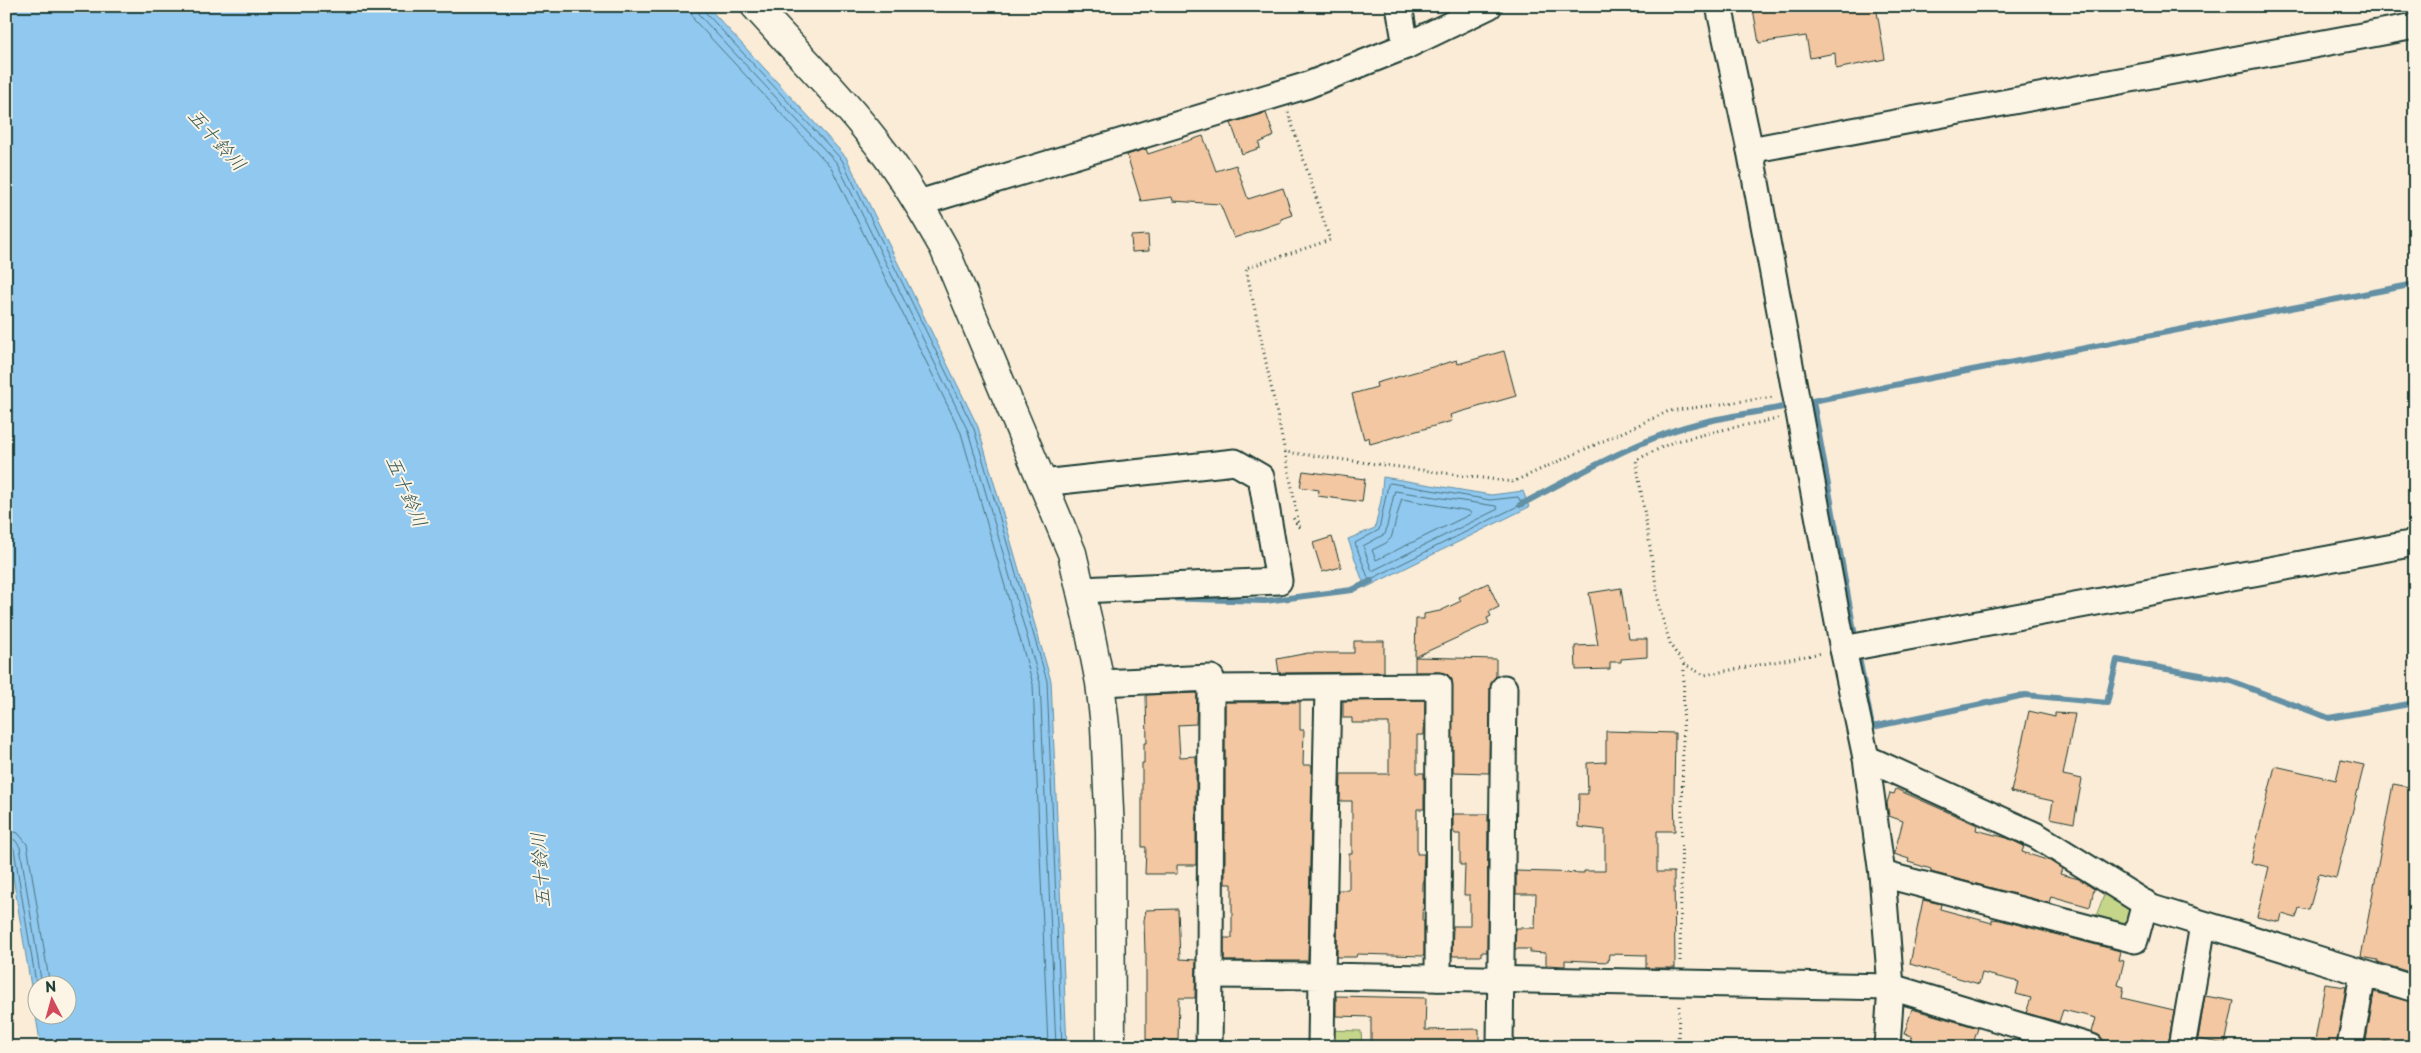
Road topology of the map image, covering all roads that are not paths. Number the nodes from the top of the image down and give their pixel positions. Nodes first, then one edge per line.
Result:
1 (755, 6) edge
2 (1399, 6) edge
3 (1489, 6) edge
4 (1719, 6) edge
5 (2415, 26) edge
6 (1406, 46) junction
7 (1750, 150) junction
8 (919, 203) junction
9 (1042, 483) junction
10 (2415, 543) edge
11 (1081, 590) junction
12 (1843, 649) junction
13 (1100, 683) junction
14 (1212, 688) junction
15 (1328, 688) junction
16 (1504, 688) dead end
17 (1866, 758) junction
18 (1882, 874) junction
19 (2145, 903) junction
20 (2203, 925) junction
21 (2364, 974) junction
22 (1210, 975) junction
23 (1322, 976) junction
24 (1438, 978) junction
25 (1501, 980) junction
26 (1891, 987) junction
27 (2415, 989) edge
28 (1111, 1047) edge
29 (1209, 1047) edge
30 (1321, 1047) edge
31 (1500, 1047) edge
32 (1887, 1047) edge
33 (2091, 1047) edge
34 (2182, 1047) edge
35 (2350, 1047) edge

1 - 8 street
2 - 6 street
3 - 6 street
4 - 7 street
5 - 7 street
6 - 8 street
7 - 12 street
8 - 9 street
9 - 11 street
9 - 11 street
10 - 12 street
11 - 13 street
12 - 17 street
13 - 14 street
13 - 28 street
14 - 15 street
14 - 22 street
15 - 23 street
15 - 24 street
16 - 25 street
17 - 18 street
17 - 19 street
18 - 19 street
18 - 26 street
19 - 20 street
20 - 21 street
20 - 34 street
21 - 27 street
21 - 35 street
22 - 23 street
22 - 29 street
23 - 24 street
23 - 30 street
24 - 25 street
25 - 26 street
25 - 31 street
26 - 32 street
26 - 33 street

